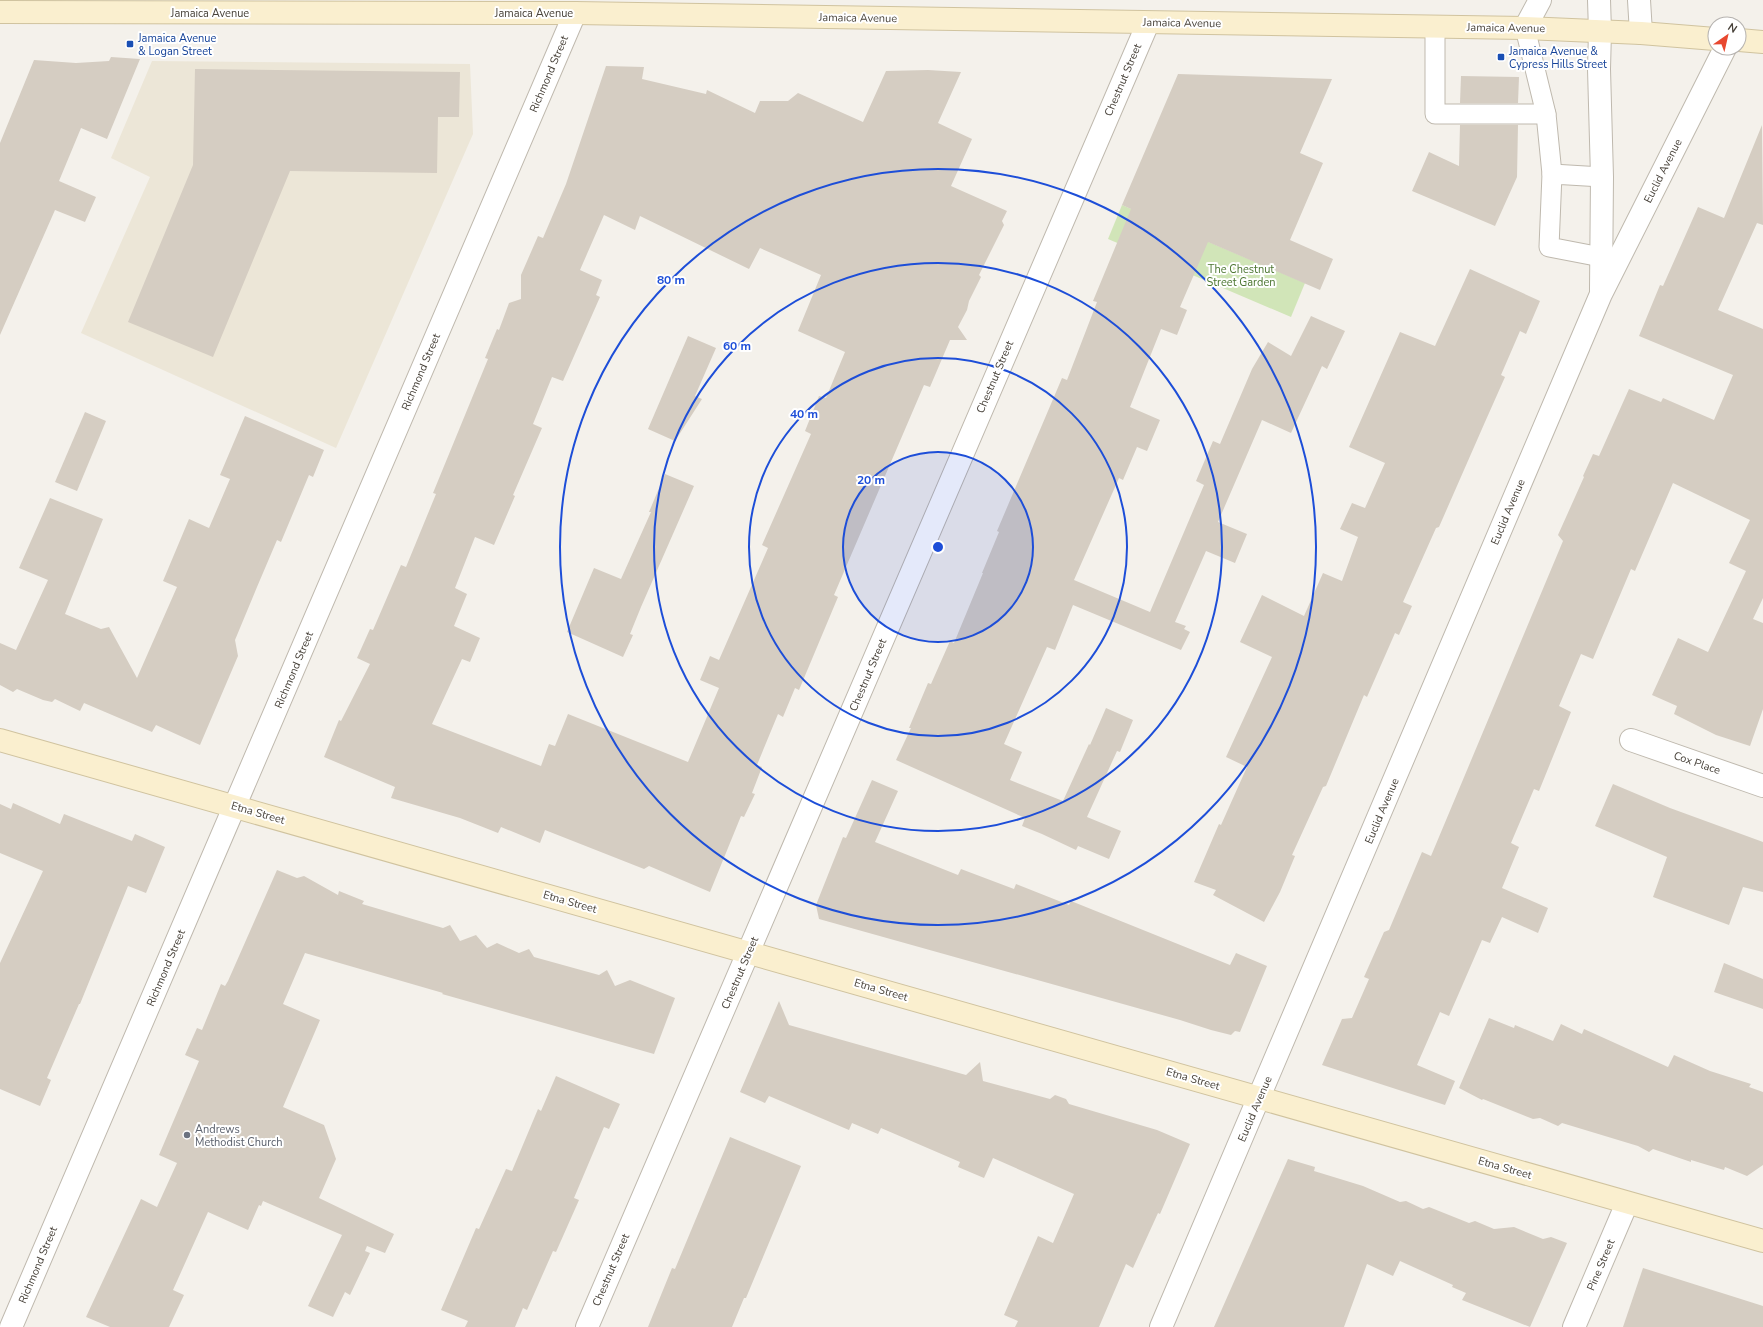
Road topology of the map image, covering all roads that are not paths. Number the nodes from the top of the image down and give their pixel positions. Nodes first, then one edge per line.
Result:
1 (1540, 0) edge
2 (1599, 0) edge
3 (1639, 0) edge
4 (575, 13) junction
5 (1, 15) edge
6 (1148, 23) junction
7 (1435, 27) junction
8 (1525, 28) junction
9 (1600, 31) junction
10 (1641, 33) junction
11 (1707, 38) edge
12 (1747, 41) edge
13 (1763, 42) edge
14 (1721, 56) edge
15 (1546, 114) junction
16 (1552, 174) junction
17 (1602, 177) junction
18 (1601, 257) junction
19 (1601, 294) junction
20 (0, 740) edge
21 (1631, 740) dead end
22 (1763, 786) edge
23 (235, 806) junction
24 (748, 952) junction
25 (1259, 1098) junction
26 (1628, 1203) junction
27 (1763, 1241) edge
28 (11, 1327) edge
29 (587, 1327) edge
30 (1161, 1327) edge
31 (1574, 1327) edge

1 - 8 street
2 - 9 street, Euclid Avenue
3 - 10 street
4 - 5 main road, Jamaica Avenue
4 - 6 main road, Jamaica Avenue
4 - 23 street, Richmond Street
6 - 7 main road, Jamaica Avenue
6 - 24 street, Chestnut Street
7 - 8 main road, Jamaica Avenue
7 - 15 lane
8 - 9 main road, Jamaica Avenue
8 - 15 lane
9 - 10 main road, Jamaica Avenue
9 - 17 street, Euclid Avenue
10 - 11 main road, Jamaica Avenue
12 - 13 main road
14 - 19 street, Euclid Avenue
15 - 16 lane
16 - 17 lane
16 - 18 lane
17 - 18 street, Euclid Avenue
18 - 19 street, Euclid Avenue
19 - 25 street, Euclid Avenue
20 - 23 main road, Etna Street
21 - 22 street, Cox Place
23 - 24 main road, Etna Street
23 - 28 street, Richmond Street
24 - 25 main road, Etna Street
24 - 29 street, Chestnut Street
25 - 26 main road, Etna Street
25 - 30 street, Euclid Avenue
26 - 27 main road, Etna Street
26 - 31 street, Pine Street

